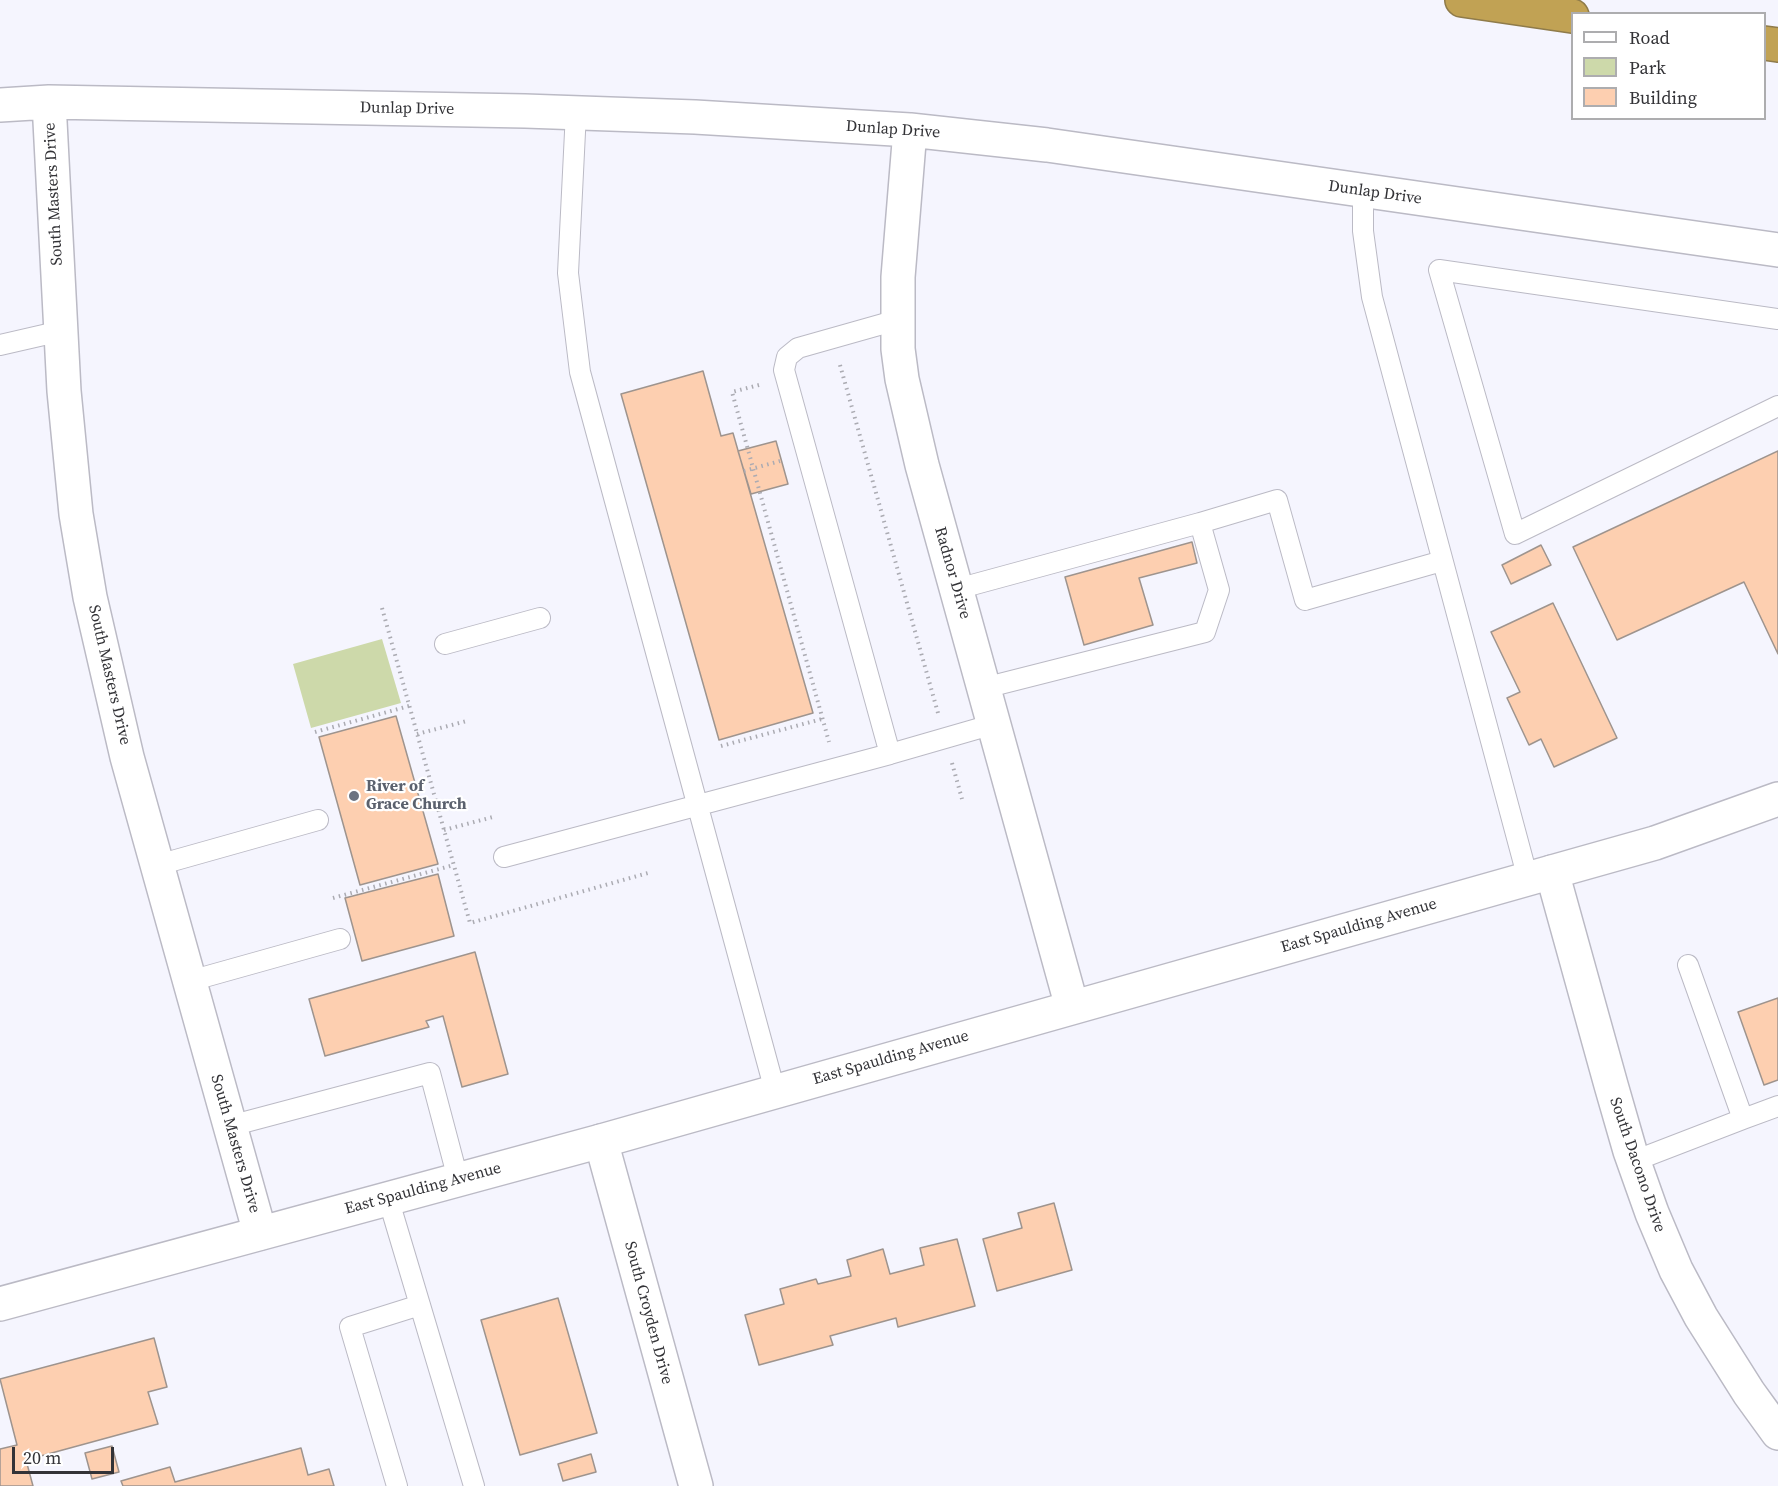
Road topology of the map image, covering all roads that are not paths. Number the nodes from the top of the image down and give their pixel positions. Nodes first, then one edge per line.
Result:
1 (1462, 0) edge
2 (1571, 16) edge
3 (50, 102) junction
4 (0, 105) edge
5 (576, 112) junction
6 (910, 130) junction
7 (1363, 191) junction
8 (1778, 250) edge
9 (1778, 319) edge
10 (897, 320) junction
11 (61, 332) junction
12 (0, 345) edge
13 (1778, 406) edge
14 (1200, 523) junction
15 (1442, 561) junction
16 (957, 589) junction
17 (540, 618) dead end
18 (445, 644) dead end
19 (984, 688) junction
20 (994, 724) junction
21 (890, 754) junction
22 (1778, 799) edge
23 (697, 806) junction
24 (318, 820) dead end
25 (504, 857) dead end
26 (158, 865) junction
27 (1540, 876) junction
28 (340, 939) dead end
29 (1688, 965) dead end
30 (190, 981) junction
31 (1072, 1007) junction
32 (775, 1091) junction
33 (1778, 1106) edge
34 (1743, 1119) junction
35 (230, 1126) junction
36 (600, 1141) junction
37 (1634, 1161) junction
38 (458, 1179) junction
39 (388, 1198) junction
40 (260, 1233) junction
41 (0, 1304) edge
42 (420, 1305) junction
43 (1778, 1433) edge
44 (397, 1486) edge
45 (474, 1486) edge
46 (696, 1486) edge

1 - 2 highway
3 - 4 street, Dunlap Drive
3 - 5 street, Dunlap Drive
3 - 11 street, South Masters Drive
5 - 6 street, Dunlap Drive
5 - 23 lane
6 - 7 street, Dunlap Drive
6 - 10 street, Radnor Drive
7 - 8 street, Dunlap Drive
7 - 15 lane
9 - 13 lane
10 - 16 street, Radnor Drive
10 - 21 lane
11 - 12 lane
11 - 26 street, South Masters Drive
14 - 15 lane
14 - 16 lane
14 - 19 lane
15 - 27 lane
16 - 19 street, Radnor Drive
17 - 18 lane
19 - 20 street, Radnor Drive
20 - 21 lane
20 - 31 street, Radnor Drive
21 - 23 lane
22 - 27 street, East Spaulding Avenue
23 - 25 lane
23 - 32 lane
24 - 26 lane
26 - 30 street, South Masters Drive
27 - 31 street, East Spaulding Avenue
27 - 37 street, South Dacono Drive
28 - 30 lane
29 - 34 lane
30 - 35 street, South Masters Drive
31 - 32 street, East Spaulding Avenue
32 - 36 street, East Spaulding Avenue
33 - 34 lane
34 - 37 lane
35 - 38 lane
35 - 40 street, South Masters Drive
36 - 38 street, East Spaulding Avenue
36 - 46 street, South Croyden Drive
37 - 43 street, South Dacono Drive
38 - 39 street, East Spaulding Avenue
39 - 40 street, East Spaulding Avenue
39 - 42 lane
40 - 41 street, East Spaulding Avenue
42 - 44 lane
42 - 45 lane

